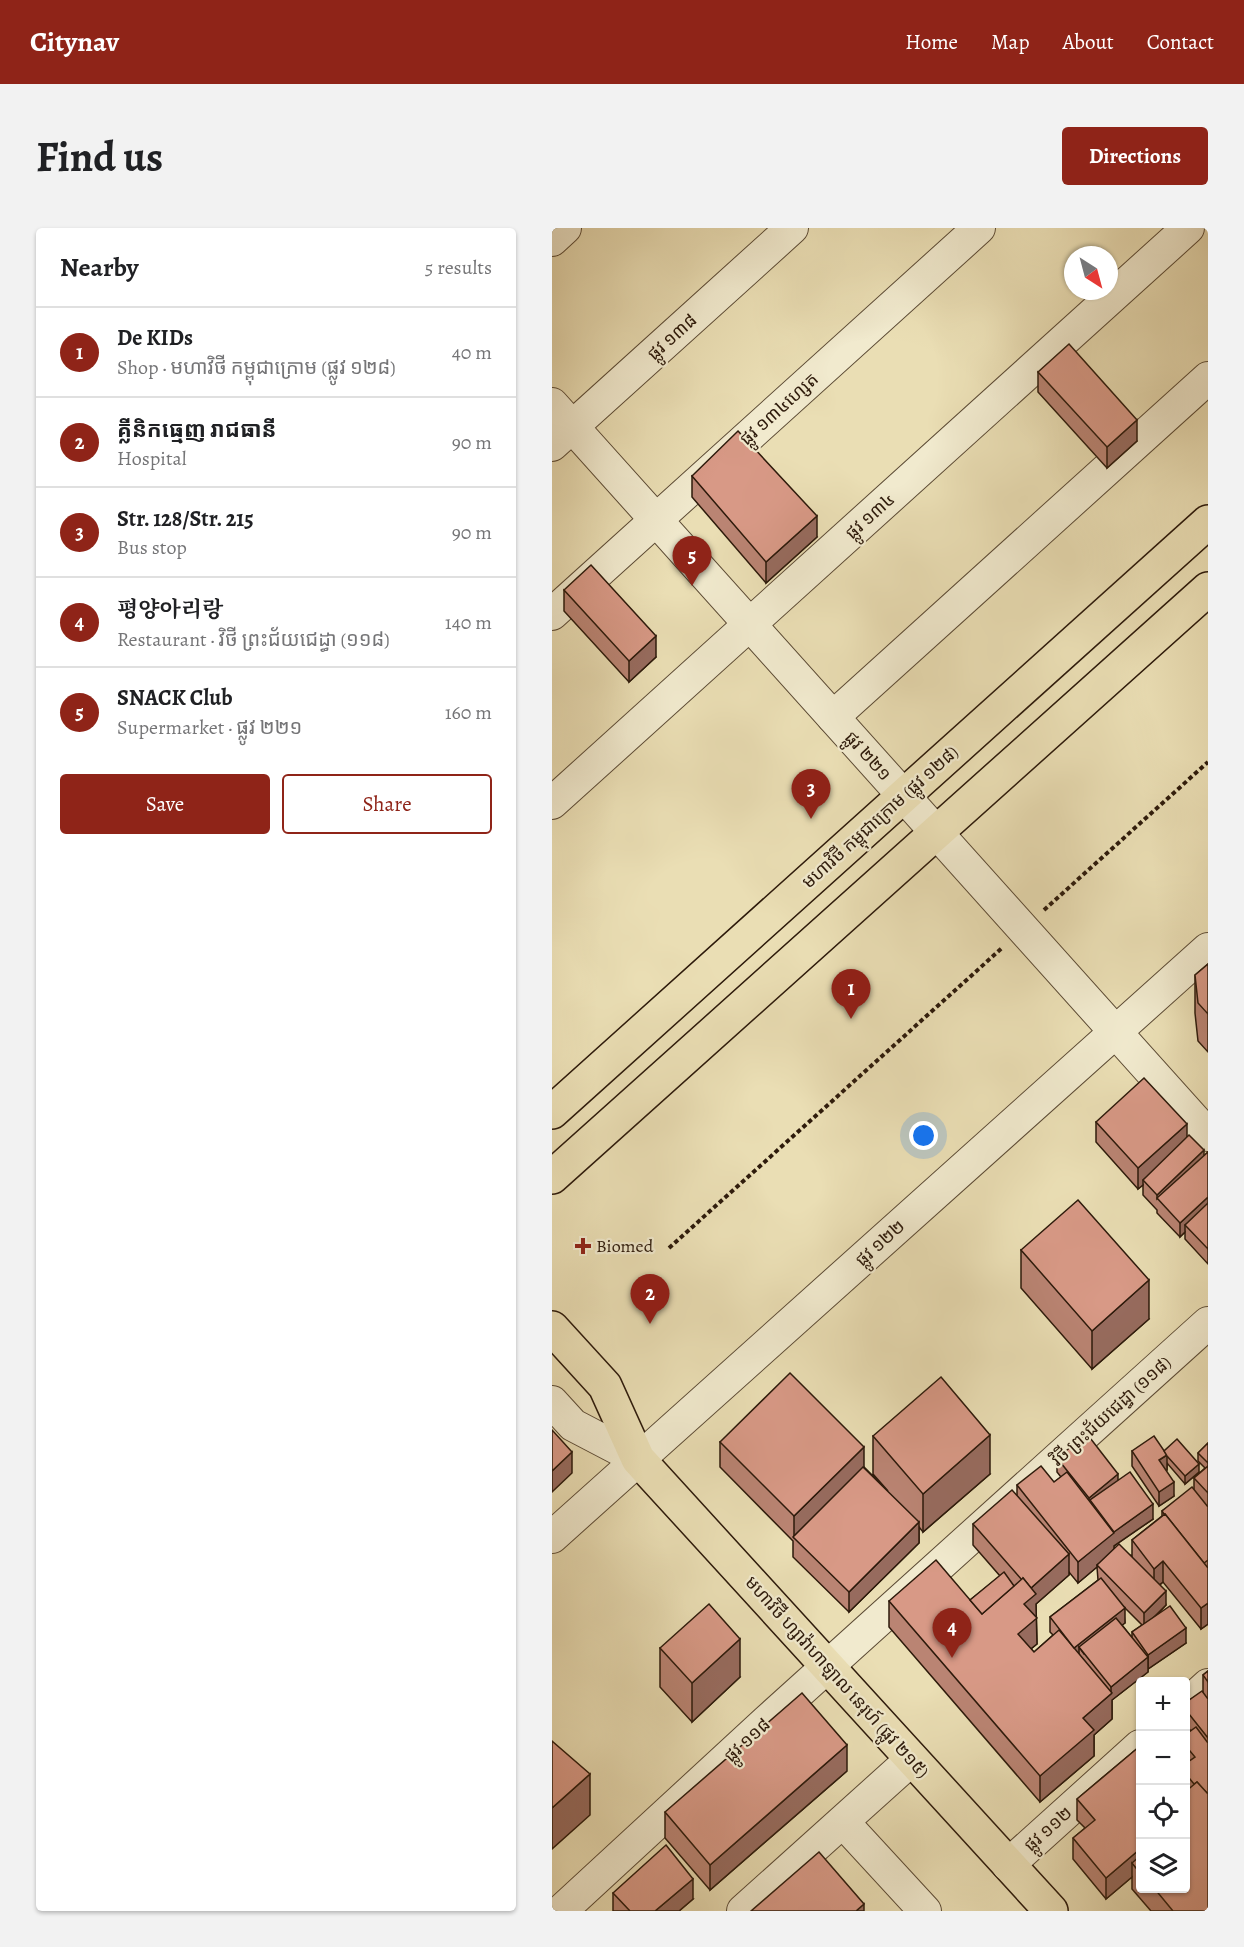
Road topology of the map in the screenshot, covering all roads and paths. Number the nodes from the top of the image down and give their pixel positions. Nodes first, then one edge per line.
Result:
1 (566, 228) edge
2 (792, 228) edge
3 (979, 228) edge
4 (1188, 228) edge
5 (552, 240) edge
6 (1208, 378) edge
7 (559, 425) edge
8 (656, 520) junction
9 (1208, 522) edge
10 (1208, 590) edge
11 (552, 614) edge
12 (750, 624) junction
13 (833, 717) junction
14 (1208, 762) edge
15 (903, 796) junction
16 (552, 803) edge
17 (937, 833) junction
18 (1023, 929) junction
19 (1208, 949) edge
20 (1116, 1032) junction
21 (552, 1112) edge
22 (1208, 1135) edge
23 (552, 1178) edge
24 (669, 1248) dead end
25 (1208, 1323) edge
26 (552, 1328) edge
27 (552, 1402) edge
28 (638, 1459) junction
29 (552, 1537) edge
30 (828, 1667) junction
31 (1208, 1685) edge
32 (1190, 1701) edge
33 (1136, 1750) edge
34 (912, 1759) junction
35 (843, 1822) junction
36 (1008, 1865) junction
37 (1042, 1907) edge
38 (561, 1911) edge
39 (744, 1911) edge
40 (925, 1911) edge

1 - 5 street
2 - 7 street, ផ្លូវ ១៣៨
3 - 8 street, ផ្លូវ ១៣៤ហ្សេត
4 - 12 street, ផ្លូវ ១៣៤
6 - 13 street
7 - 8 street, ផ្លូវ ២២១
8 - 11 street, ផ្លូវ ១៣៤ហ្សេត
8 - 12 street, ផ្លូវ ២២១
9 - 15 main road, មហាវិថី កម្ពុជាក្រោម (ផ្លូវ ១២៨)
10 - 17 main road
12 - 13 street, ផ្លូវ ២២១
12 - 16 street, ផ្លូវ ១៣៤
13 - 15 street, ផ្លូវ ២២១
14 - 18 path
15 - 17 street, ផ្លូវ ២២១
15 - 21 main road, មហាវិថី កម្ពុជាក្រោម (ផ្លូវ ១២៨)
17 - 18 street, ផ្លូវ ២២១
17 - 23 main road
18 - 20 street, ផ្លូវ ២២១
18 - 24 path
19 - 20 street, ផ្លូវ ១២២
20 - 22 street, ផ្លូវ ២២១
20 - 28 street, ផ្លូវ ១២២
25 - 30 street, វិថី ព្រះជ័យជេដ្ធា (១១៨)
26 - 28 main road, មហាវិថី ហ្សាវ៉ាហាឡាល នេរុហ៍ (ផ្លូវ ២១៥)
27 - 28 street, មហាវិថី ហ្សាវ៉ាហាឡាល នេរុហ៍ (ផ្លូវ ២១៥)
28 - 29 street, ផ្លូវ ១២២
28 - 30 main road, មហាវិថី ហ្សាវ៉ាហាឡាល នេរុហ៍ (ផ្លូវ ២១៥)
30 - 34 main road, មហាវិថី ហ្សាវ៉ាហាឡាល នេរុហ៍ (ផ្លូវ ២១៥)
30 - 38 street, ផ្លូវ ១១៨
31 - 32 street
33 - 36 street, ផ្លូវ ១១២
34 - 35 street
34 - 36 main road, មហាវិថី ហ្សាវ៉ាហាឡាល នេរុហ៍ (ផ្លូវ ២១៥)
35 - 39 street
35 - 40 street
36 - 37 main road, មហាវិថី ហ្សាវ៉ាហាឡាល នេរុហ៍ (ផ្លូវ ២១៥)

